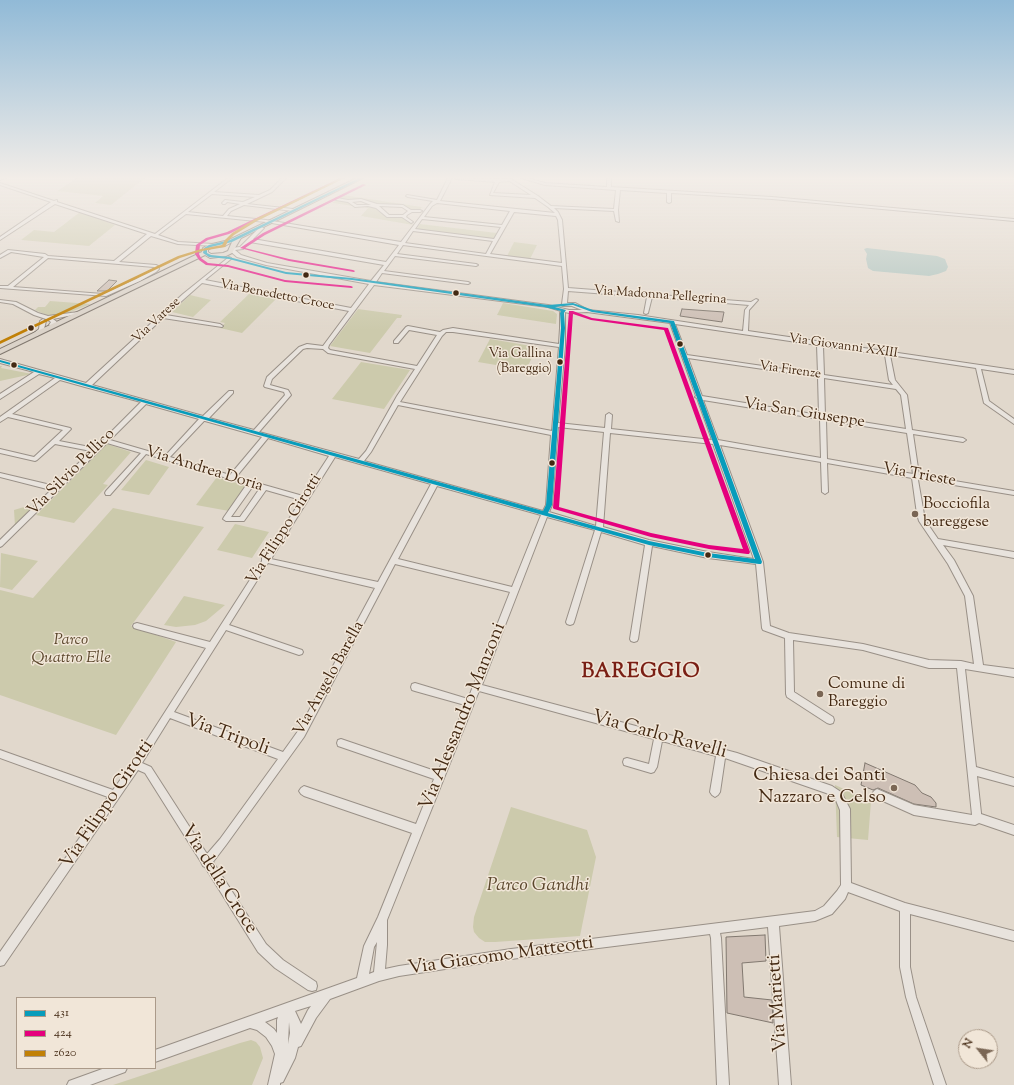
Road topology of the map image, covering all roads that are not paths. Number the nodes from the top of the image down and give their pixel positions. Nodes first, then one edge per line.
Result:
1 (16, 229) edge
2 (135, 229) edge
3 (162, 229) edge
4 (260, 229) junction
5 (314, 229) edge
6 (501, 229) edge
7 (562, 229) edge
8 (413, 230) joint
9 (153, 235) junction
10 (0, 240) edge
11 (250, 240) junction
12 (495, 240) junction
13 (184, 243) junction
14 (220, 244) junction
15 (402, 244) junction
16 (214, 245) junction
17 (240, 248) junction
18 (232, 249) junction
19 (207, 253) junction
20 (394, 255) junction
21 (487, 255) junction
22 (220, 256) junction
23 (0, 257) edge
24 (242, 257) junction
25 (45, 258) junction
26 (229, 258) junction
27 (115, 263) junction
28 (387, 264) junction
29 (476, 265) dead end
30 (563, 265) junction
31 (382, 272) junction
32 (352, 279) junction
33 (201, 281) junction
34 (140, 282) junction
35 (372, 283) junction
36 (468, 283) dead end
37 (0, 288) edge
38 (8, 288) junction
39 (566, 289) junction
40 (650, 296) junction
41 (566, 297) junction
42 (0, 301) edge
43 (564, 307) junction
44 (575, 308) junction
45 (353, 310) junction
46 (82, 312) junction
47 (646, 313) junction
48 (162, 316) junction
49 (638, 318) junction
50 (46, 319) junction
51 (562, 319) junction
52 (652, 320) junction
53 (672, 322) junction
54 (54, 325) junction
55 (220, 326) dead end
56 (443, 332) junction
57 (745, 333) junction
58 (35, 335) junction
59 (396, 342) dead end
60 (820, 344) junction
61 (562, 346) junction
62 (325, 348) junction
63 (2, 352) edge
64 (886, 353) junction
65 (684, 356) junction
66 (0, 362) edge
67 (978, 366) junction
68 (418, 368) junction
69 (38, 372) junction
70 (1014, 372) edge
71 (820, 376) junction
72 (59, 378) junction
73 (87, 386) junction
74 (897, 387) junction
75 (231, 392) dead end
76 (0, 397) edge
77 (698, 397) junction
78 (145, 402) junction
79 (396, 403) junction
80 (8, 415) junction
81 (609, 415) dead end
82 (822, 417) junction
83 (204, 418) junction
84 (0, 420) edge
85 (1014, 422) edge
86 (556, 425) junction
87 (607, 430) junction
88 (910, 431) junction
89 (255, 433) junction
90 (555, 434) junction
91 (266, 436) junction
92 (105, 440) junction
93 (963, 440) dead end
94 (54, 442) junction
95 (715, 442) junction
96 (0, 450) edge
97 (96, 450) junction
98 (145, 452) junction
99 (333, 455) junction
100 (166, 458) junction
101 (824, 460) junction
102 (360, 462) junction
103 (0, 475) edge
104 (916, 476) junction
105 (231, 478) junction
106 (435, 483) junction
107 (251, 484) junction
108 (264, 488) junction
109 (57, 489) junction
110 (825, 492) dead end
111 (108, 493) dead end
112 (1014, 493) edge
113 (304, 499) junction
114 (545, 513) junction
115 (599, 529) junction
116 (936, 541) junction
117 (649, 543) junction
118 (0, 544) edge
119 (1014, 555) edge
120 (265, 560) junction
121 (394, 561) junction
122 (759, 562) junction
123 (381, 586) junction
124 (514, 590) junction
125 (570, 622) dead end
126 (137, 626) dead end
127 (224, 626) junction
128 (789, 636) junction
129 (634, 639) dead end
130 (212, 646) junction
131 (299, 652) dead end
132 (961, 665) junction
133 (979, 667) junction
134 (1014, 673) edge
135 (415, 687) dead end
136 (476, 687) junction
137 (470, 704) junction
138 (169, 714) junction
139 (830, 720) dead end
140 (658, 736) junction
141 (340, 743) dead end
142 (721, 753) junction
143 (0, 754) edge
144 (285, 757) junction
145 (628, 762) dead end
146 (136, 765) junction
147 (972, 770) junction
148 (440, 777) junction
149 (1014, 782) edge
150 (304, 791) dead end
151 (715, 792) dead end
152 (838, 792) junction
153 (877, 794) dead end
154 (115, 795) junction
155 (849, 799) dead end
156 (978, 818) junction
157 (418, 830) junction
158 (1014, 830) edge
159 (206, 863) junction
160 (846, 886) junction
161 (905, 908) junction
162 (382, 920) junction
163 (774, 921) junction
164 (712, 929) junction
165 (1014, 936) edge
166 (0, 961) edge
167 (379, 976) junction
168 (362, 981) junction
169 (312, 986) dead end
170 (327, 995) junction
171 (289, 1009) junction
172 (250, 1022) junction
173 (291, 1054) junction
174 (156, 1056) edge
175 (279, 1058) junction
176 (118, 1069) edge
177 (72, 1085) edge
178 (275, 1085) edge
179 (723, 1085) edge
180 (785, 1085) edge
181 (940, 1085) edge

1 - 10 street
2 - 9 street
3 - 9 street
4 - 11 street
4 - 14 main road
4 - 18 main road
5 - 15 street
6 - 12 street
7 - 30 street
8 - 12 street
8 - 15 street
9 - 13 street
9 - 27 street
11 - 17 street
11 - 28 street
12 - 21 street
13 - 16 street
13 - 19 street
14 - 16 main road
14 - 18 main road
15 - 20 street
15 - 21 street
16 - 19 main road
17 - 18 street
17 - 24 street
18 - 22 main road
18 - 24 street
19 - 22 main road
19 - 34 main road
20 - 28 street
20 - 29 street
21 - 30 street
22 - 26 street
23 - 25 street
24 - 32 street
25 - 27 street
25 - 38 street
26 - 32 street
26 - 33 street, Via Varese
27 - 34 street
28 - 31 street
30 - 39 street
31 - 35 street
31 - 36 street
32 - 35 street
33 - 45 street, Via Benedetto Croce
33 - 48 street, Via Varese
34 - 38 street
34 - 46 main road
35 - 43 street
35 - 45 street
37 - 38 street
39 - 40 street, Via Madonna Pellegrina
39 - 41 street
40 - 47 street
40 - 57 street, Via Madonna Pellegrina
41 - 43 street
41 - 44 street, Via Madonna Pellegrina
42 - 50 street
43 - 44 street
43 - 44 street
43 - 51 street, Via Alessandro Manzoni
44 - 49 street, Via Giovanni XXIII
44 - 51 street
45 - 62 street
46 - 50 street
46 - 54 main road
47 - 49 street
47 - 52 street
48 - 55 street
48 - 73 street, Via Varese
49 - 52 street, Via Giovanni XXIII
50 - 54 street
50 - 58 street
51 - 61 street, Via Alessandro Manzoni
52 - 53 street, Via Giovanni XXIII
53 - 57 street, Via Giovanni XXIII
53 - 65 street, Via Madonna Pellegrina
54 - 58 main road
56 - 59 street
56 - 61 street
56 - 68 street
57 - 60 street, Via Giovanni XXIII
58 - 63 main road
60 - 64 street, Via Giovanni XXIII
60 - 71 street
61 - 86 street, Via Alessandro Manzoni
62 - 68 street
62 - 89 street
64 - 67 street, Via Giovanni XXIII
64 - 74 street
65 - 71 street, Via Firenze
65 - 77 street, Via Madonna Pellegrina
66 - 69 street
67 - 70 street, Via Giovanni XXIII
67 - 85 street
68 - 79 street
69 - 72 street
69 - 76 street
71 - 74 street, Via Firenze
71 - 82 street
72 - 73 street
72 - 80 street
73 - 78 street
74 - 88 street
75 - 83 street
77 - 82 street, Via San Giuseppe
77 - 95 street, Via Madonna Pellegrina
78 - 83 street
78 - 92 street, Via Silvio Pellico
79 - 90 street
79 - 102 street
80 - 84 street
80 - 94 street
81 - 87 street
82 - 88 street, Via San Giuseppe
82 - 101 street
83 - 89 street
83 - 100 street
86 - 87 street, Via Trieste
86 - 90 street, Via Alessandro Manzoni
87 - 95 street, Via Trieste
87 - 115 street
88 - 93 street, Via San Giuseppe
88 - 104 street
89 - 91 street
90 - 114 street, Via Alessandro Manzoni
91 - 99 street
91 - 105 street
92 - 97 street, Via Silvio Pellico
92 - 98 street, Via Andrea Doria
94 - 96 street
94 - 97 street
95 - 101 street, Via Trieste
95 - 122 street, Via Madonna Pellegrina
97 - 109 street, Via Silvio Pellico
98 - 100 street, Via Andrea Doria
98 - 111 street
99 - 102 street
99 - 113 street, Via Filippo Girotti
100 - 105 street, Via Andrea Doria
101 - 104 street, Via Trieste
101 - 110 street
102 - 106 street
103 - 109 street
104 - 112 street, Via Trieste
104 - 116 street
105 - 107 street, Via Andrea Doria
106 - 114 street
106 - 121 street, Via Angelo Barella
107 - 108 street, Via Andrea Doria
107 - 108 street
108 - 113 street, Via Andrea Doria
109 - 118 street, Via Silvio Pellico
113 - 120 street, Via Filippo Girotti
114 - 115 street
114 - 124 street, Via Alessandro Manzoni
115 - 117 street
115 - 125 street
116 - 119 street
116 - 133 street
117 - 122 street
117 - 129 street
120 - 123 street
120 - 127 street, Via Filippo Girotti
121 - 123 street, Via Angelo Barella
121 - 124 street
122 - 128 street, Via Madonna Pellegrina
123 - 144 street, Via Angelo Barella
124 - 136 street, Via Alessandro Manzoni
126 - 130 street
127 - 130 street, Via Filippo Girotti
127 - 131 street
128 - 132 street
128 - 139 street
130 - 138 street, Via Filippo Girotti
132 - 133 street
132 - 147 street
133 - 134 street
135 - 137 street
136 - 137 street, Via Alessandro Manzoni
136 - 140 street, Via Carlo Ravelli
137 - 148 street, Via Alessandro Manzoni
138 - 144 street, Via Tripoli
138 - 146 street, Via Filippo Girotti
140 - 142 street, Via Carlo Ravelli
140 - 145 street
141 - 148 street
142 - 151 street
142 - 152 street, Via Carlo Ravelli
143 - 154 street
144 - 159 street, Via Angelo Barella
146 - 154 street, Via Filippo Girotti
146 - 159 street, Via della Croce
147 - 149 street
147 - 156 street
148 - 157 street, Via Alessandro Manzoni
150 - 157 street
152 - 155 street, Via Carlo Ravelli
152 - 160 street
153 - 156 street
154 - 166 street, Via Filippo Girotti
156 - 158 street
157 - 162 street, Via Alessandro Manzoni
159 - 169 street, Via della Croce
160 - 161 street
160 - 163 street, Via Giacomo Matteotti
161 - 165 street
161 - 181 street
162 - 167 street, Via Alessandro Manzoni
162 - 168 street, Via Alessandro Manzoni
163 - 164 street, Via Giacomo Matteotti
163 - 180 street, Via Marietti
164 - 167 street, Via Giacomo Matteotti
164 - 179 street
167 - 168 street, Via Giacomo Matteotti
168 - 170 street, Via Giacomo Matteotti
170 - 171 street, Via Giacomo Matteotti
170 - 173 street
171 - 172 street, Via Giacomo Matteotti
171 - 173 street
171 - 175 street
172 - 174 street, Via Giacomo Matteotti
172 - 175 street
173 - 178 street
175 - 178 street
176 - 177 street

